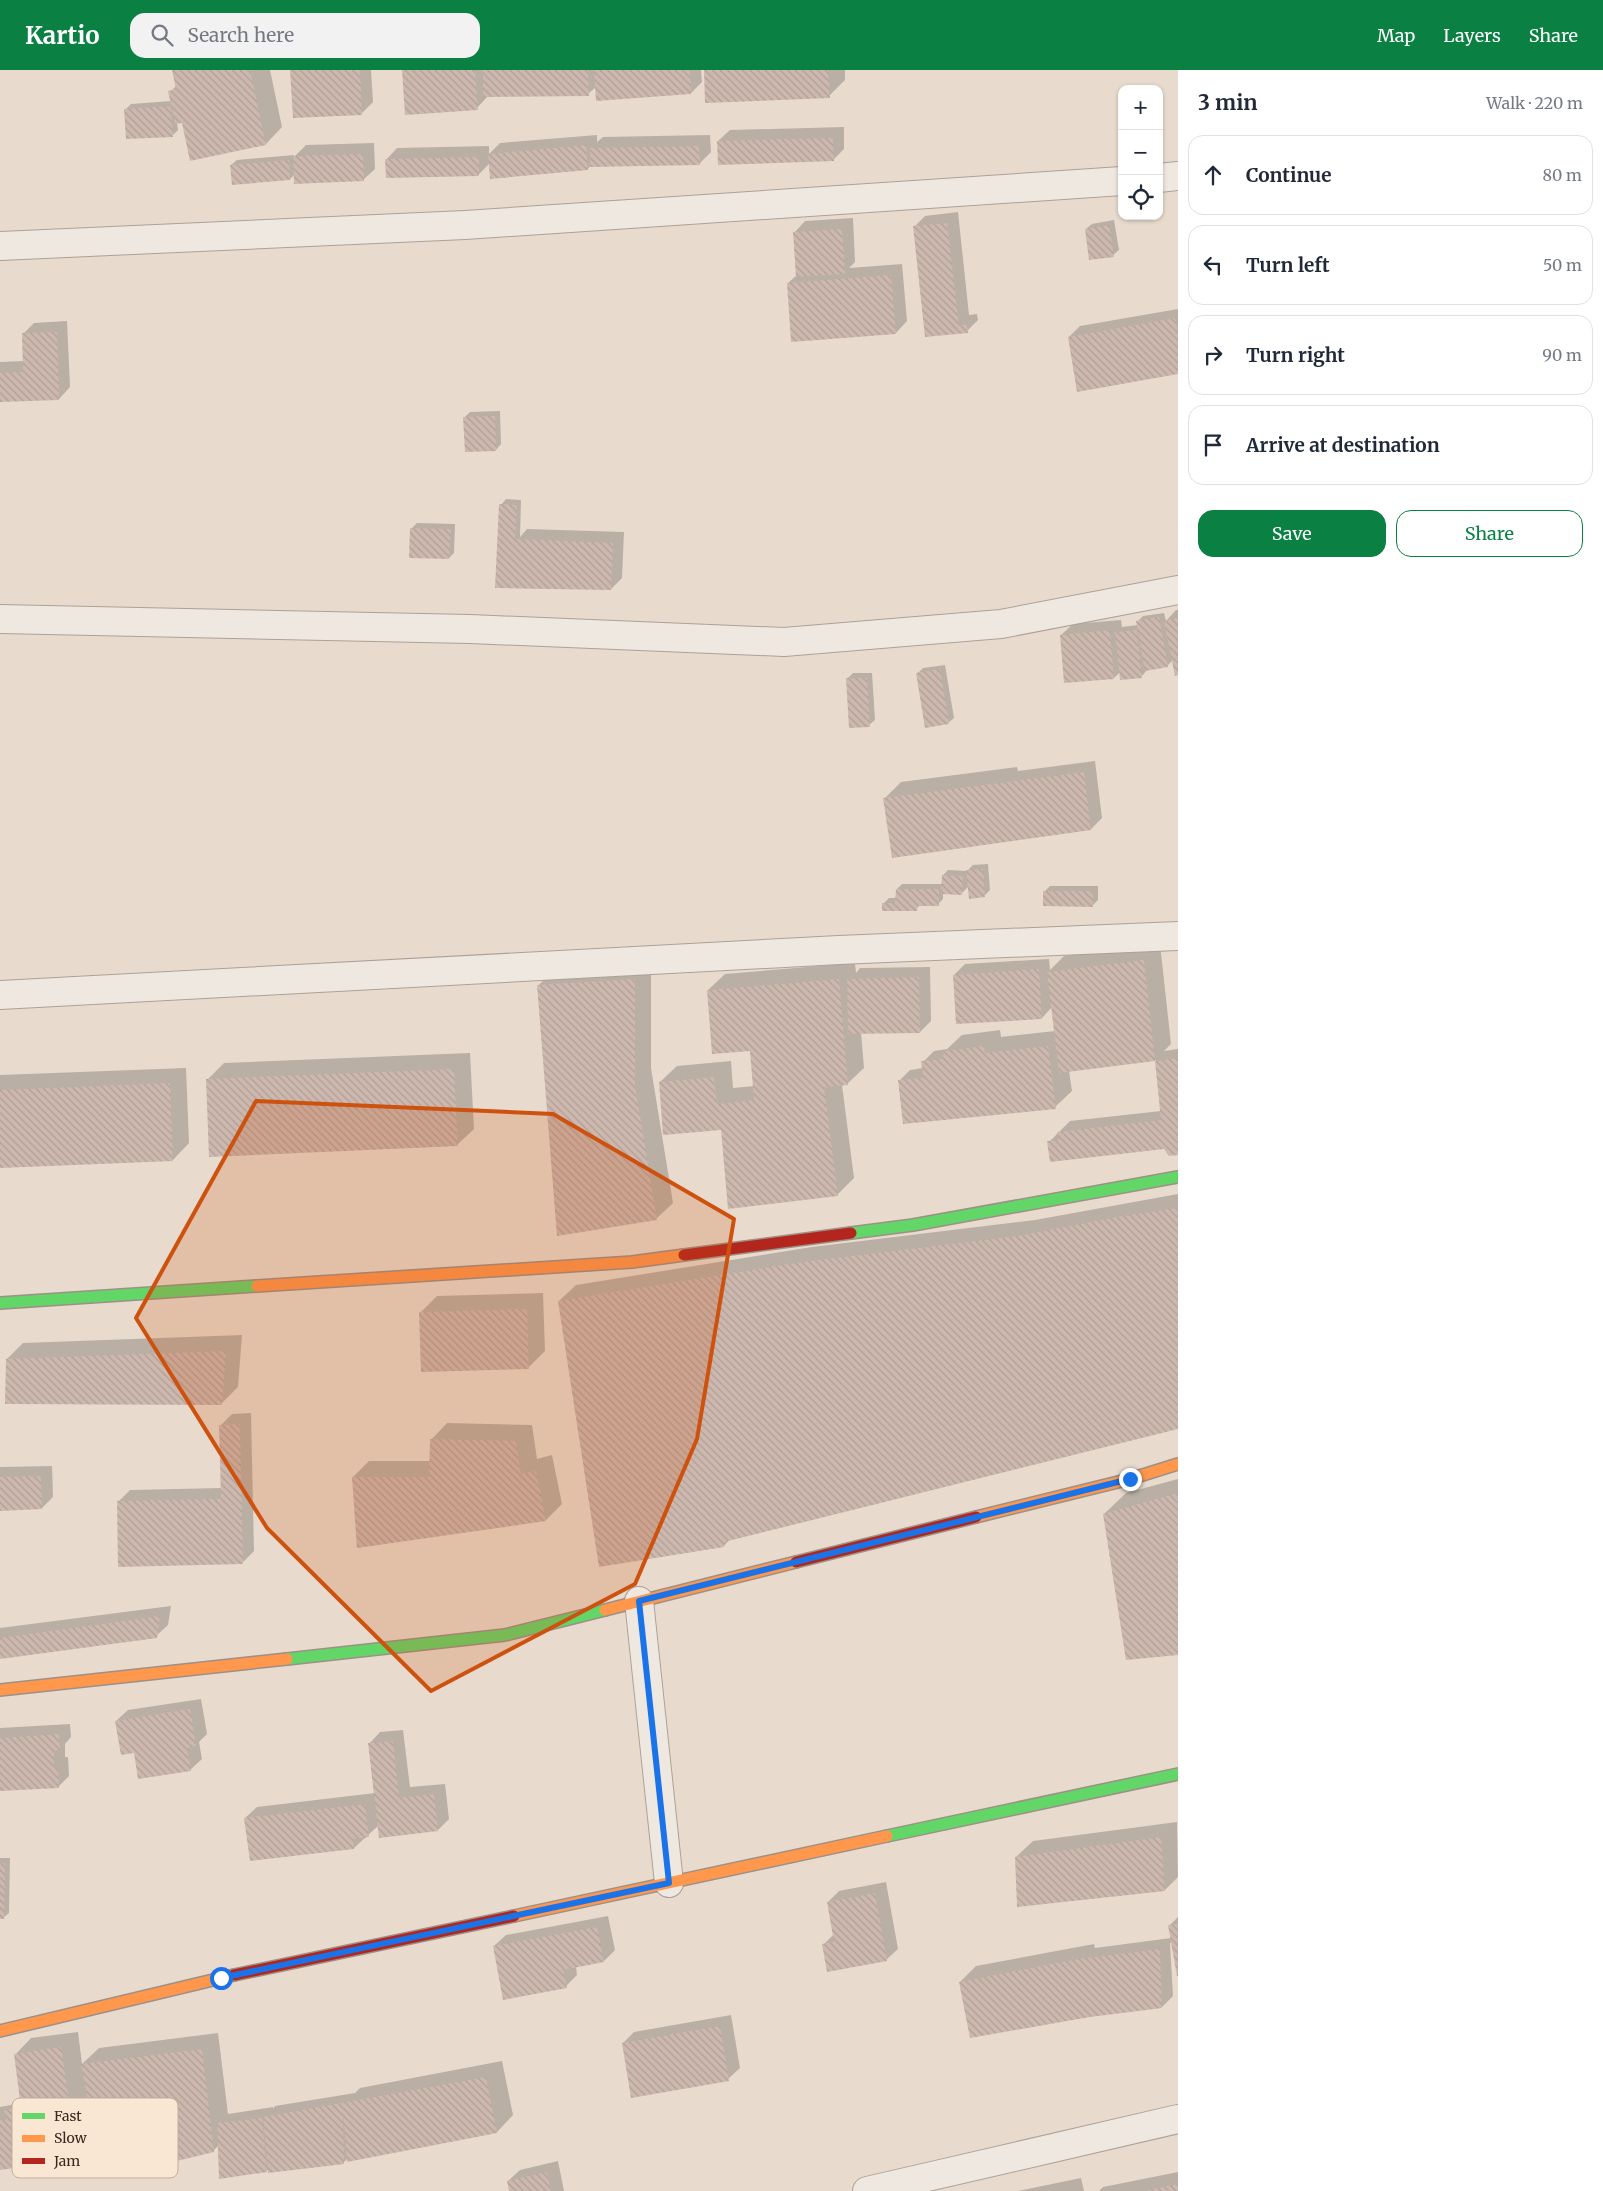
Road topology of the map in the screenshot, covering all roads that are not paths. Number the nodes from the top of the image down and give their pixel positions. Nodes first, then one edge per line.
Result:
1 (1178, 176) edge
2 (1163, 178) edge
3 (1118, 181) edge
4 (0, 246) edge
5 (1178, 590) edge
6 (0, 619) edge
7 (1178, 936) edge
8 (0, 995) edge
9 (1178, 1177) edge
10 (0, 1303) edge
11 (1178, 1464) edge
12 (639, 1601) junction
13 (0, 1690) edge
14 (1178, 1774) edge
15 (669, 1883) junction
16 (0, 2031) edge
17 (1178, 2119) edge
18 (929, 2184) edge
19 (867, 2191) edge

1 - 2 street
3 - 4 street
5 - 6 street
7 - 8 street
9 - 10 street
11 - 12 street
12 - 13 street
12 - 15 street
14 - 15 street
15 - 16 street
17 - 18 street
18 - 19 street

